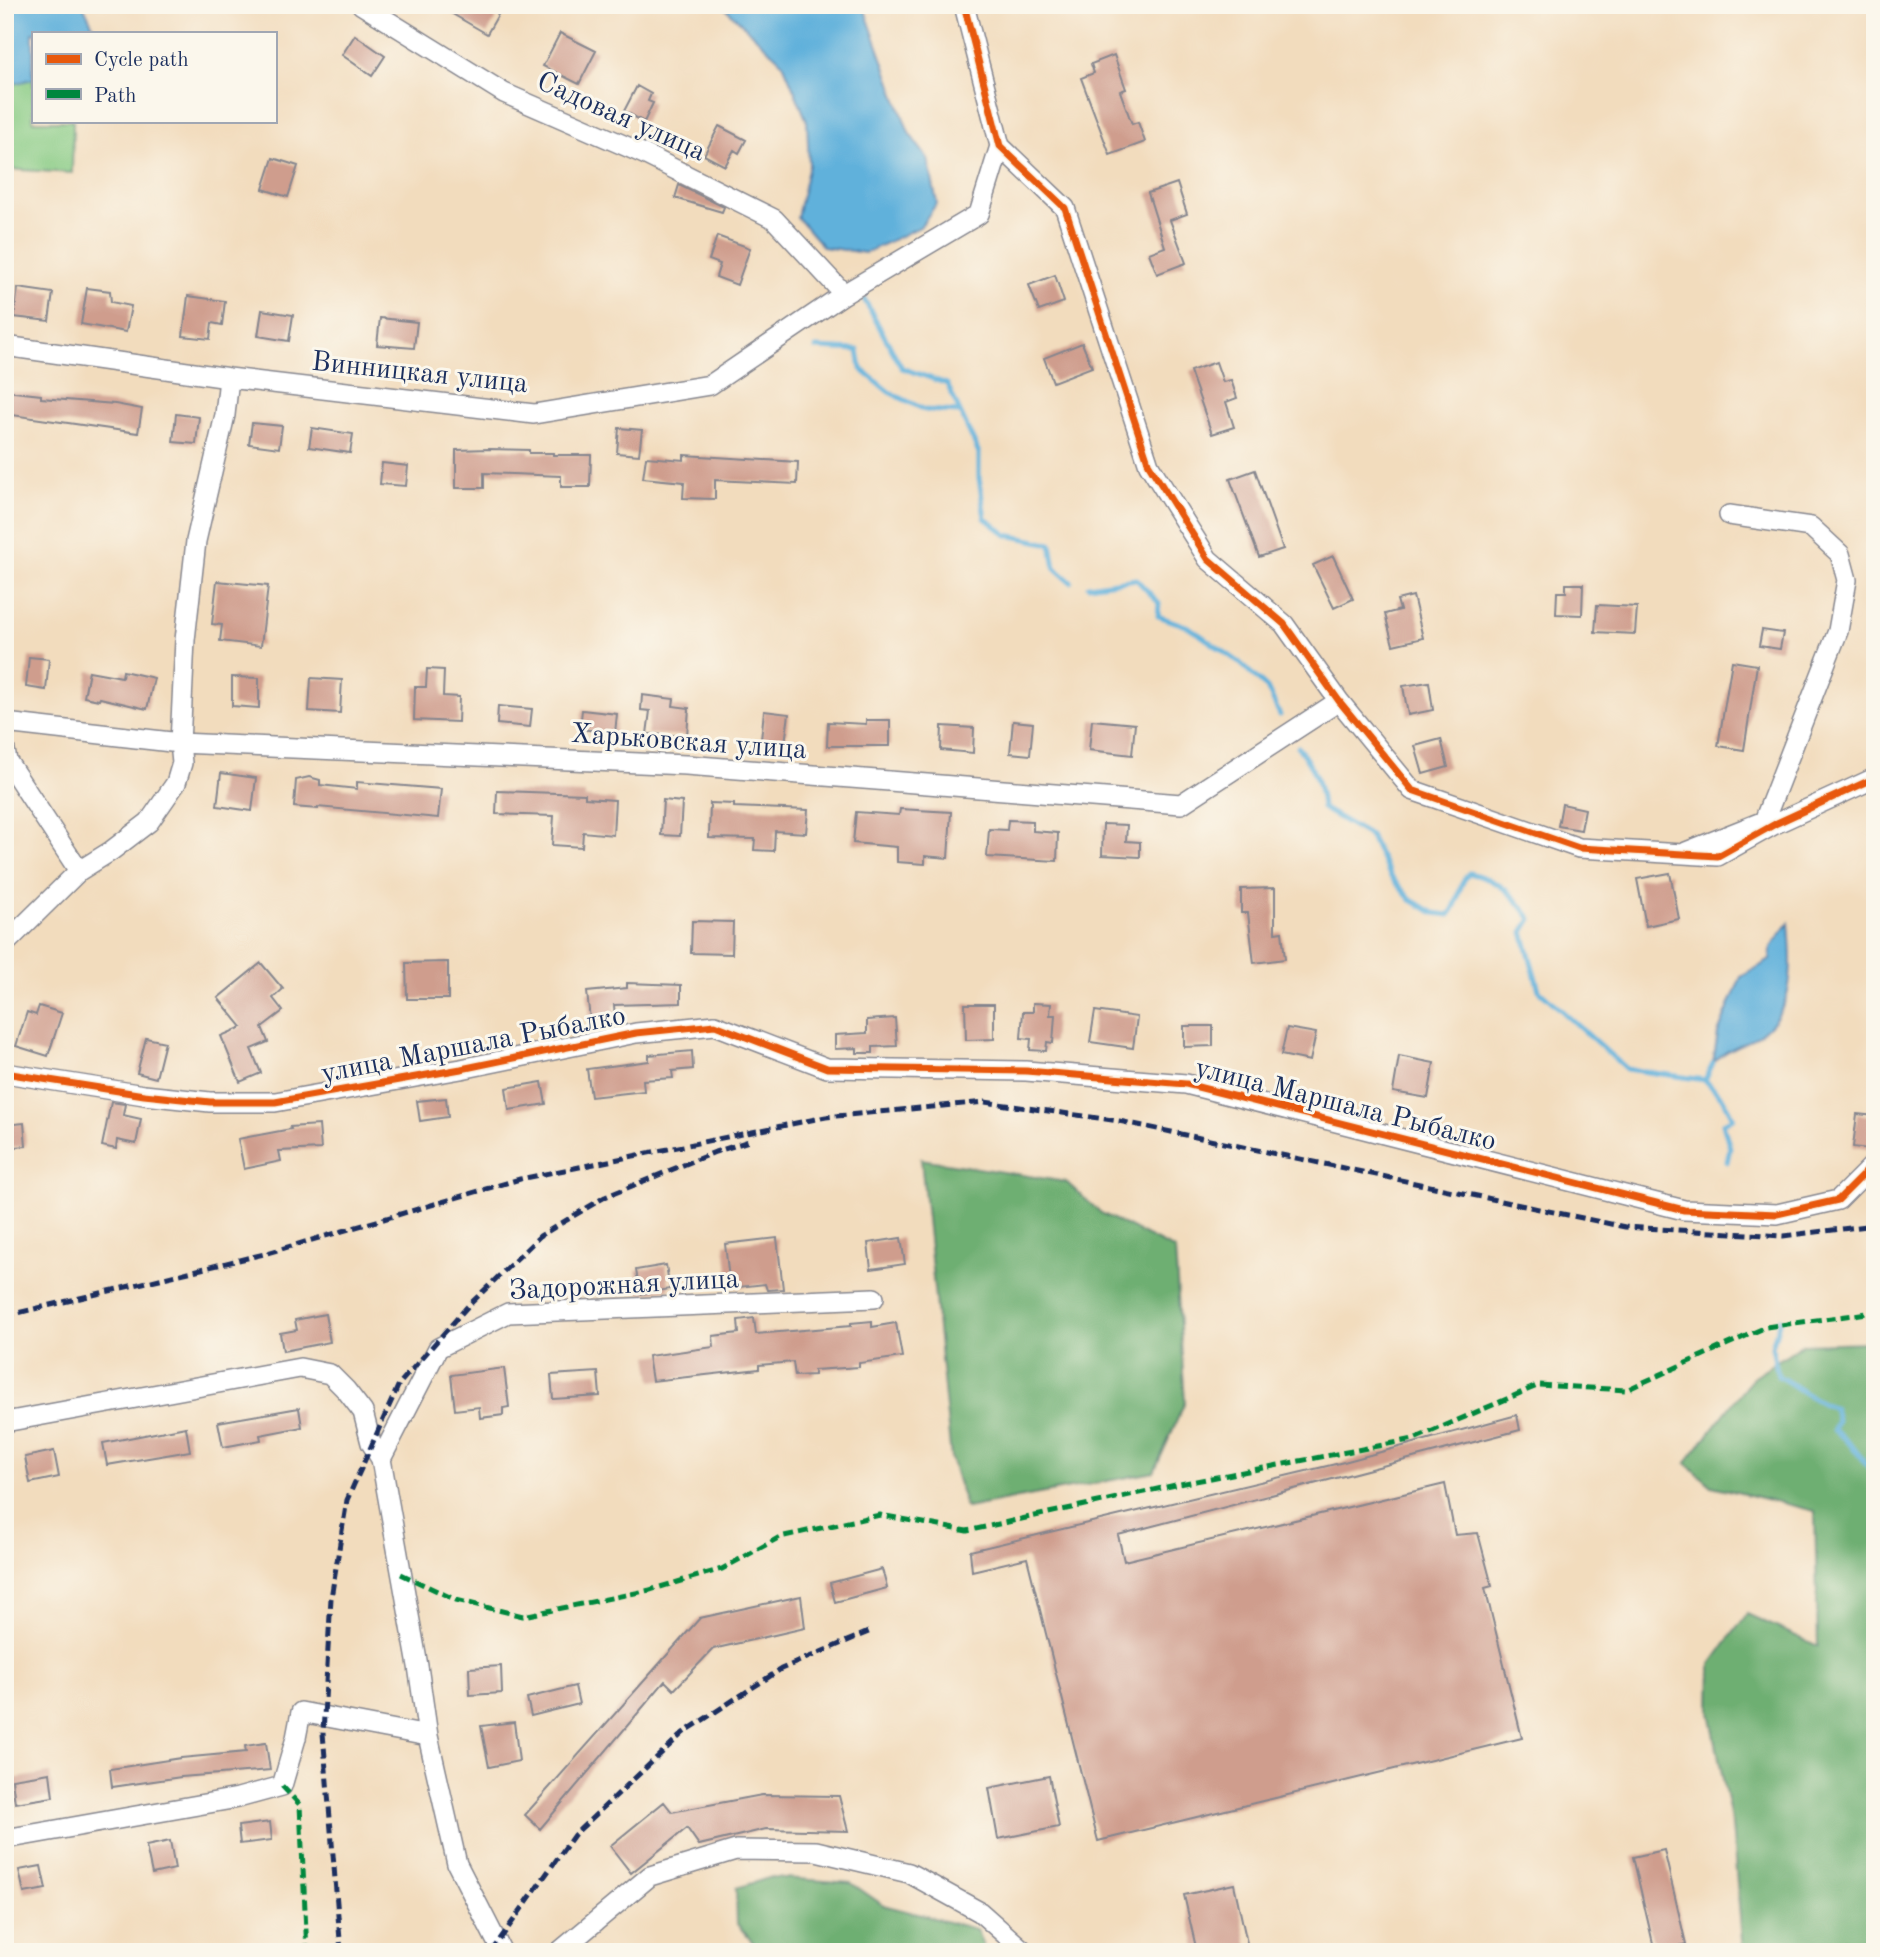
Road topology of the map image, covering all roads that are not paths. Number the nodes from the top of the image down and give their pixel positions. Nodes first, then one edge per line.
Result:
1 (362, 5) edge
2 (964, 5) edge
3 (1000, 146) junction
4 (844, 294) junction
5 (5, 346) edge
6 (229, 377) junction
7 (1729, 515) dead end
8 (1339, 701) junction
9 (5, 723) edge
10 (180, 743) junction
11 (5, 750) edge
12 (1875, 778) edge
13 (1679, 855) junction
14 (79, 872) junction
15 (5, 944) edge
16 (5, 1073) edge
17 (1875, 1163) edge
18 (874, 1298) dead end
19 (5, 1422) edge
20 (381, 1459) junction
21 (428, 1736) junction
22 (5, 1839) edge
23 (502, 1952) edge
24 (559, 1952) edge
25 (1025, 1952) edge

1 - 4 street, Садовая улица
2 - 3 street
3 - 4 street, Винницкая улица
3 - 8 street
4 - 6 street, Винницкая улица
5 - 6 street, Винницкая улица
6 - 10 street
7 - 13 street
8 - 10 street, Харьковская улица
8 - 13 street
9 - 10 street, Харьковская улица
10 - 14 street
11 - 14 street
12 - 13 street
14 - 15 street
16 - 17 street, улица Маршала Рыбалко
18 - 20 street, Задорожная улица
19 - 20 street
20 - 21 street
21 - 22 street
21 - 23 street
24 - 25 street

